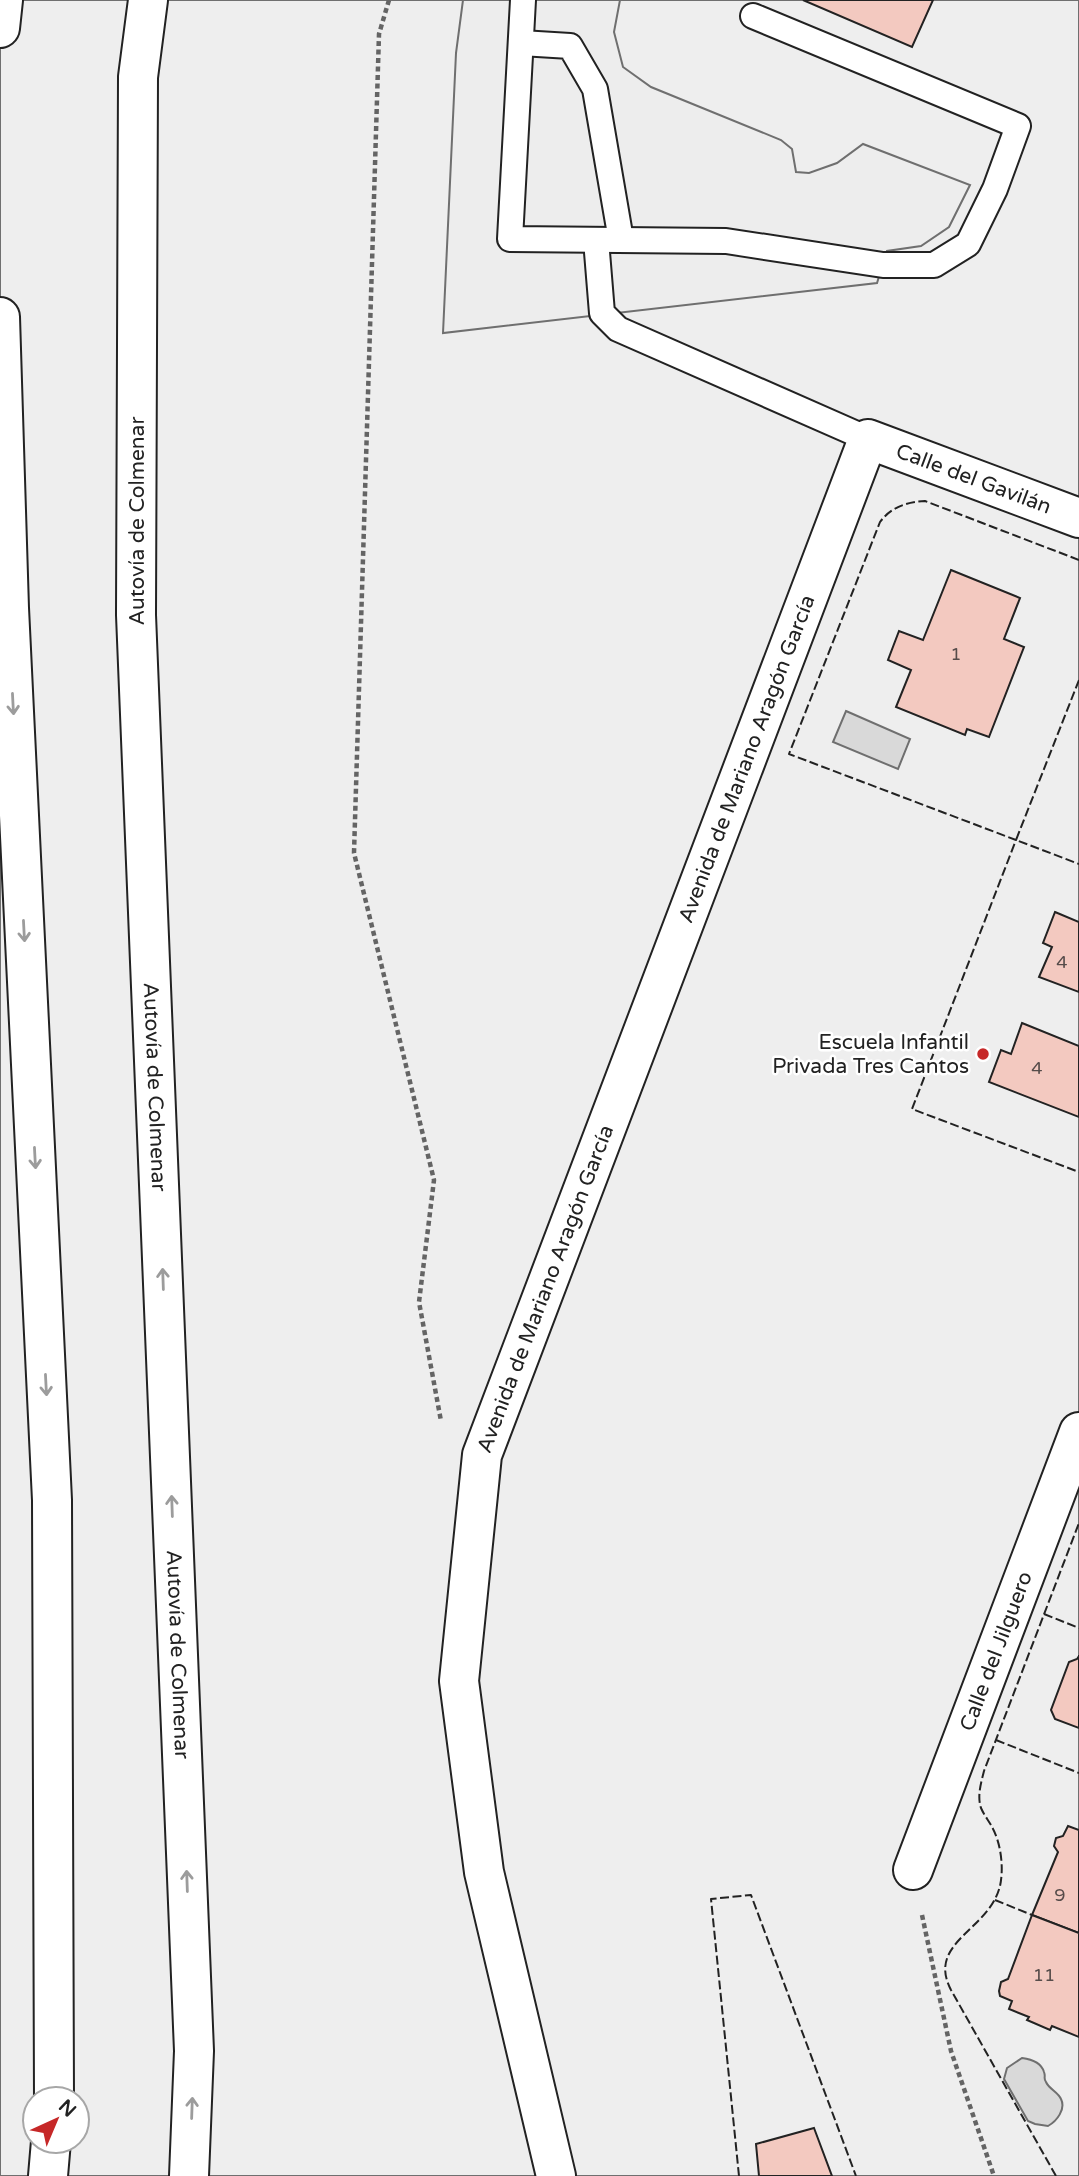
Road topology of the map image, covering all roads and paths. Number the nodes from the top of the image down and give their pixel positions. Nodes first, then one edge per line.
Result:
1 (4, 0) edge
2 (148, 0) edge
3 (389, 0) edge
4 (523, 0) edge
5 (753, 16) dead end
6 (0, 28) edge
7 (521, 43) junction
8 (596, 240) junction
9 (621, 240) junction
10 (0, 317) edge
11 (868, 439) junction
12 (1079, 519) edge
13 (442, 1426) dead end
14 (1079, 1432) edge
15 (913, 1870) joint
16 (54, 2085) edge
17 (50, 2155) edge
18 (48, 2176) edge
19 (189, 2176) edge
20 (556, 2176) edge
21 (994, 2176) edge

1 - 6 main road
19 -> 2 main road, Autovía de Colmenar
3 - 13 path
4 - 7 lane
5 - 9 lane
7 - 8 lane
7 - 9 lane
8 - 9 lane
8 - 11 lane
10 -> 16 main road
11 - 12 main road, Calle del Gavilán
11 - 20 main road, Avenida de Mariano Aragón García
14 - 15 main road, Calle del Jilguero
15 - 21 path
17 - 18 main road

